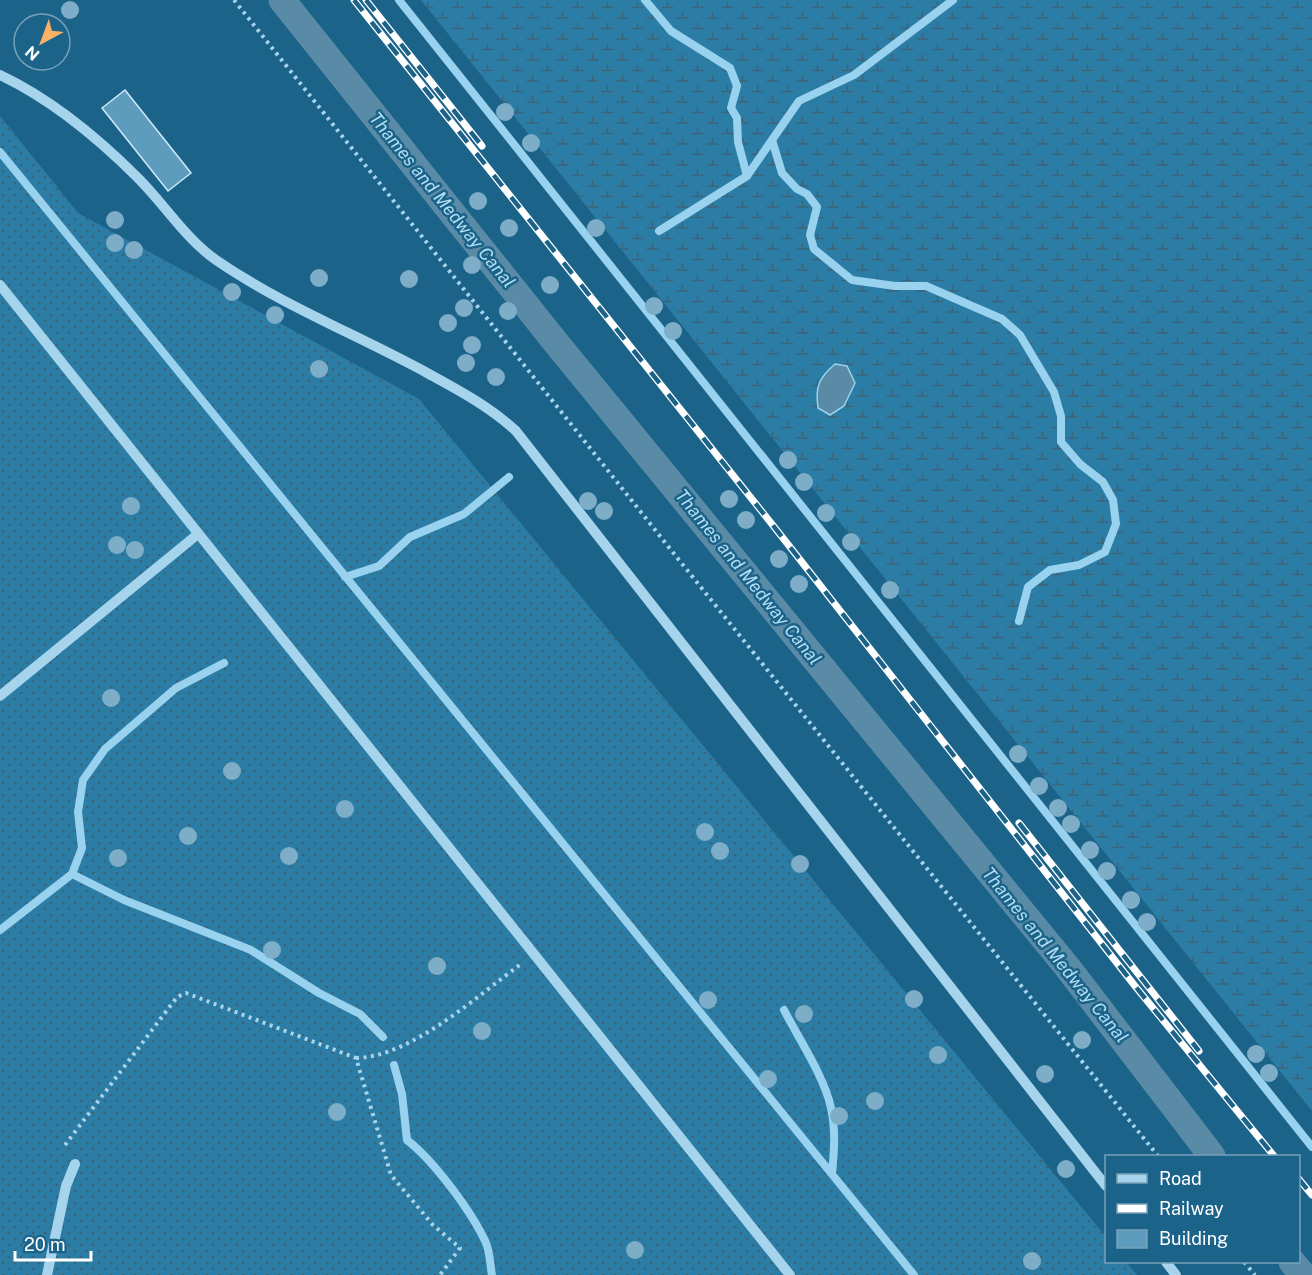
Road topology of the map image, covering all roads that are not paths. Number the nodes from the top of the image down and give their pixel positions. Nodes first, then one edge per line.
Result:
1 (0, 75) edge
2 (0, 285) edge
3 (198, 534) junction
4 (0, 696) edge
5 (75, 1164) dead end
6 (1105, 1183) edge
7 (1167, 1263) edge
8 (47, 1275) edge
9 (790, 1275) edge
10 (1176, 1275) edge

1 - 6 lane
2 - 3 lane
3 - 4 lane
3 - 9 lane
5 - 8 lane
7 - 10 lane

